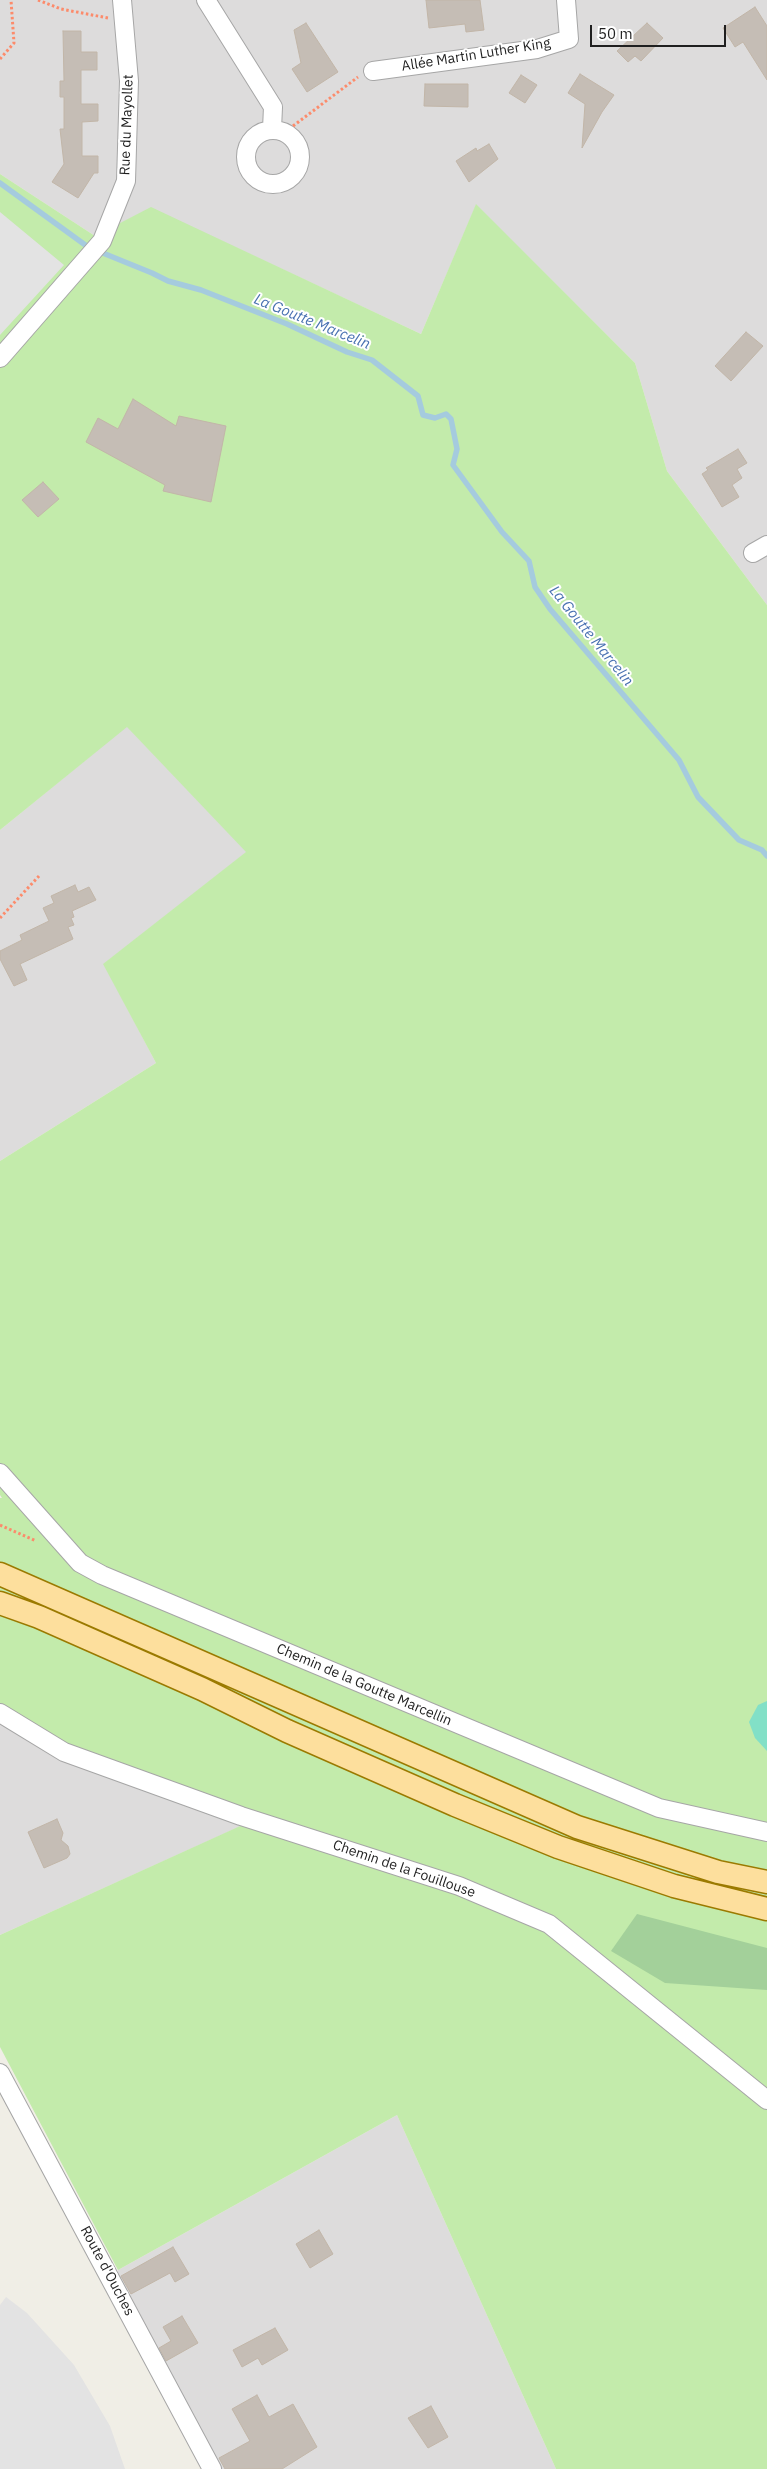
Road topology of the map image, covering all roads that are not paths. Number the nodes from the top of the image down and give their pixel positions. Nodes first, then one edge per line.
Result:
1 (122, 0) edge
2 (206, 0) edge
3 (566, 0) edge
4 (373, 71) road end
5 (279, 131) road end
6 (0, 358) edge
7 (0, 1473) edge
8 (0, 1574) edge
9 (0, 1603) edge
10 (0, 1713) edge
11 (767, 1832) edge
12 (767, 1882) edge
13 (767, 1909) edge
14 (0, 2073) edge
15 (767, 2100) edge
16 (212, 2469) edge

1 - 6 street, Rue du Mayollet
2 - 5 street
3 - 4 street, Allée Martin Luther King
7 - 11 street, Chemin de la Goutte Marcellin
8 - 12 main road
9 - 13 main road
10 - 15 street, Chemin de la Fouillouse
14 - 16 street, Route d'Ouches

